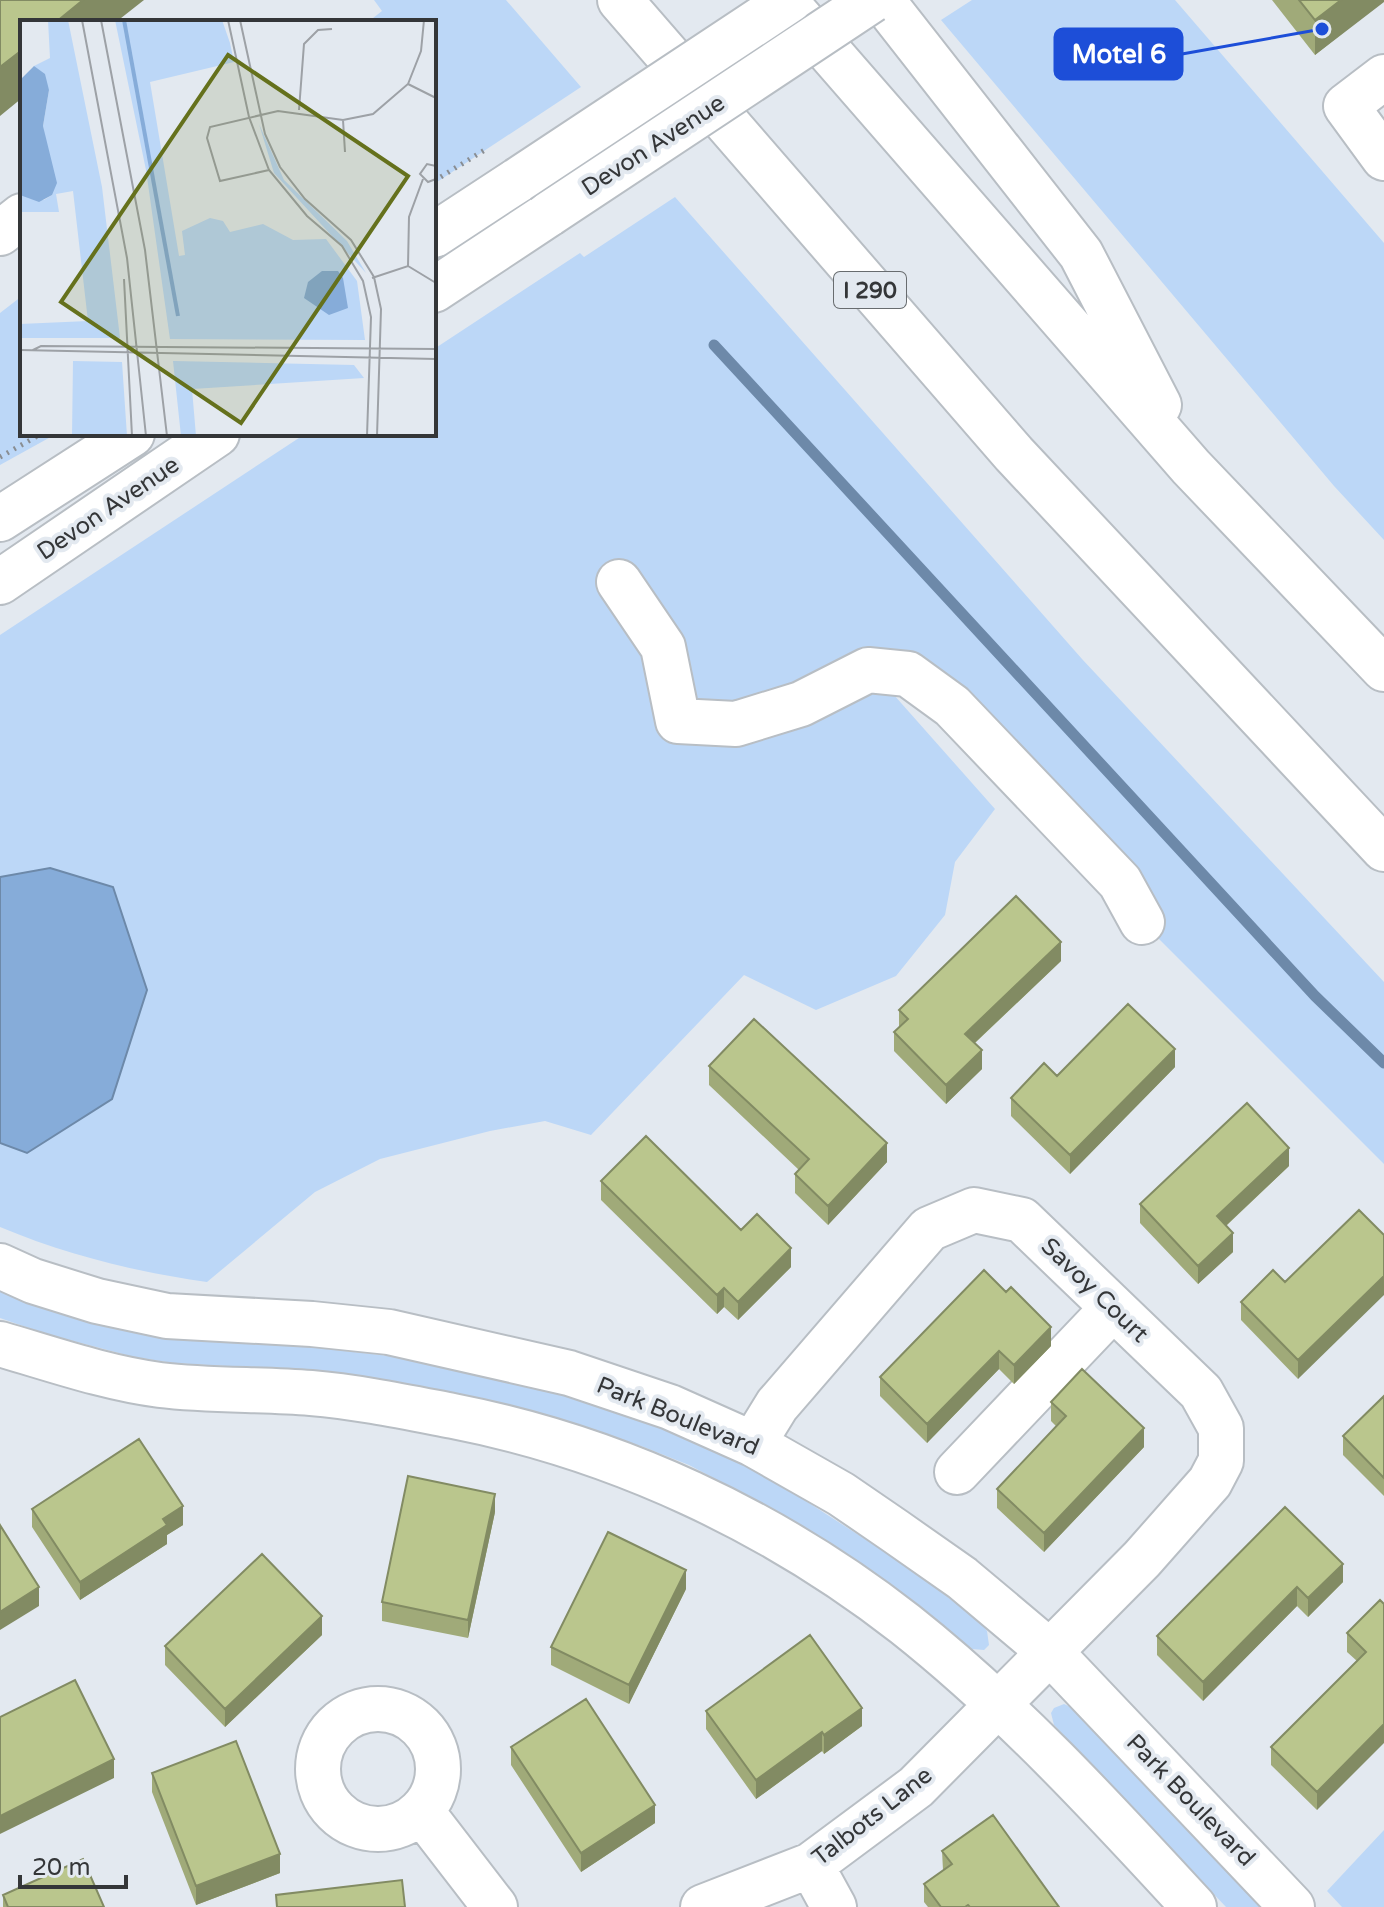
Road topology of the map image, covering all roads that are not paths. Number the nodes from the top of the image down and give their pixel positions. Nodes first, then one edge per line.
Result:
1 (620, 0) edge
2 (787, 0) edge
3 (872, 0) edge
4 (882, 0) edge
5 (1384, 77) edge
6 (1384, 158) edge
7 (20, 218) edge
8 (0, 233) edge
9 (436, 234) edge
10 (436, 289) edge
11 (129, 436) edge
12 (214, 436) edge
13 (1191, 467) junction
14 (0, 519) edge
15 (0, 582) edge
16 (619, 582) dead end
17 (1384, 669) edge
18 (1384, 849) edge
19 (1142, 922) dead end
20 (0, 1266) edge
21 (1113, 1308) junction
22 (0, 1344) edge
23 (753, 1444) junction
24 (957, 1472) dead end
25 (1050, 1652) junction
26 (997, 1704) junction
27 (421, 1811) dead end
28 (811, 1865) junction
29 (495, 1907) edge
30 (703, 1907) edge
31 (834, 1907) edge
32 (1194, 1907) edge
33 (1292, 1907) edge

1 - 18 main road, I 290
2 - 9 main road, Devon Avenue, bridge
2 - 13 main road
3 - 10 main road, Devon Avenue, bridge
4 - 13 main road
5 - 6 main road
7 - 8 main road
11 - 14 main road, Devon Avenue
12 - 15 main road, Devon Avenue
13 - 17 main road
16 - 19 main road
20 - 23 main road, Park Boulevard
21 - 23 main road, Savoy Court
21 - 24 main road
21 - 25 main road, Savoy Court
22 - 26 main road
23 - 25 main road, Park Boulevard
25 - 26 main road, Talbots Lane
25 - 33 main road, Park Boulevard
26 - 28 main road, Talbots Lane
26 - 32 main road
27 - 29 main road
28 - 30 main road, Talbots Lane
28 - 31 main road

